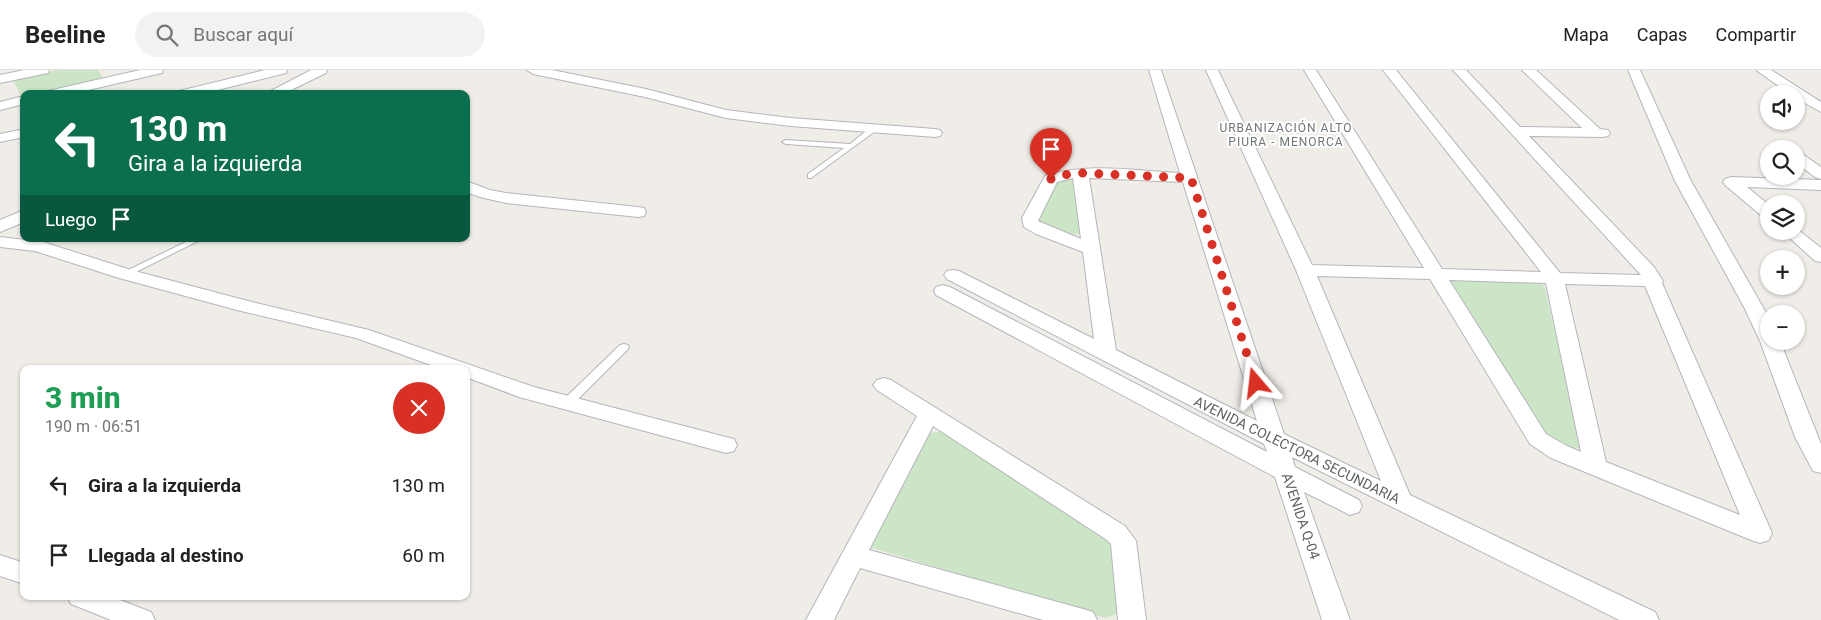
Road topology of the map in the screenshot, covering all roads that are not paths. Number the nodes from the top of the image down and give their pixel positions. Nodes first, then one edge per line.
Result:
1 (43, 70) edge
2 (157, 70) edge
3 (280, 70) edge
4 (320, 70) edge
5 (533, 70) edge
6 (1155, 70) edge
7 (1212, 70) edge
8 (1310, 70) edge
9 (1389, 70) edge
10 (1459, 70) edge
11 (1528, 70) edge
12 (1634, 70) edge
13 (1762, 70) edge
14 (0, 79) edge
15 (70, 90) edge
16 (200, 90) edge
17 (280, 90) edge
18 (20, 101) edge
19 (0, 106) edge
20 (1821, 108) edge
21 (874, 129) junction
22 (1517, 131) junction
23 (935, 133) dead end
24 (20, 134) edge
25 (0, 138) edge
26 (786, 142) dead end
27 (851, 146) junction
28 (1805, 162) edge
29 (1080, 173) junction
30 (1821, 174) edge
31 (811, 176) dead end
32 (1191, 178) junction
33 (1821, 184) edge
34 (470, 188) edge
35 (1760, 206) edge
36 (638, 212) dead end
37 (20, 217) edge
38 (0, 227) edge
39 (1801, 240) edge
40 (0, 242) edge
41 (192, 242) edge
42 (1090, 249) junction
43 (1821, 257) edge
44 (1305, 270) junction
45 (125, 274) junction
46 (1436, 274) junction
47 (1554, 277) junction
48 (1654, 281) junction
49 (1760, 320) edge
50 (624, 347) dead end
51 (1773, 350) edge
52 (1106, 354) junction
53 (453, 365) edge
54 (470, 371) edge
55 (884, 385) dead end
56 (567, 403) junction
57 (928, 413) junction
58 (1274, 439) junction
59 (726, 445) dead end
60 (1821, 465) edge
61 (1596, 467) junction
62 (1287, 473) junction
63 (1401, 501) junction
64 (1350, 506) dead end
65 (853, 556) junction
66 (0, 565) edge
67 (20, 572) edge
68 (90, 600) edge
69 (141, 620) edge
70 (820, 620) edge
71 (1083, 620) edge
72 (1132, 620) edge
73 (1336, 620) edge
74 (1645, 620) edge

1 - 14 street
2 - 15 street
3 - 16 street
4 - 17 street
5 - 21 street
6 - 32 street, AVENIDA Q-04
7 - 44 street
8 - 46 street
9 - 47 street
10 - 22 street
11 - 22 street
12 - 49 street
13 - 20 street
18 - 19 street
21 - 23 street
21 - 27 lane
22 - 48 street
24 - 25 street
26 - 27 lane
27 - 31 lane
28 - 30 street
29 - 32 street
29 - 42 street
29 - 42 street
32 - 58 street, AVENIDA Q-04
33 - 35 street
34 - 36 street
37 - 38 street
39 - 43 street
40 - 45 street
41 - 45 lane
42 - 52 street
44 - 46 street
44 - 63 street
45 - 53 street
46 - 47 street
46 - 61 street
47 - 48 street
47 - 61 street
48 - 61 street
50 - 56 lane
51 - 60 street
52 - 58 street, AVENIDA COLECTORA SECUNDARIA
52 - 62 street, AVENIDA COLECTORA SECUNDARIA
54 - 56 street
55 - 57 street
56 - 59 street
57 - 65 street
57 - 72 street
58 - 62 street, AVENIDA Q-04
58 - 63 street, AVENIDA COLECTORA SECUNDARIA
62 - 64 street, AVENIDA COLECTORA SECUNDARIA
62 - 73 street, AVENIDA Q-04
63 - 74 street, AVENIDA COLECTORA SECUNDARIA
65 - 70 street
65 - 71 street
66 - 67 street
68 - 69 street

